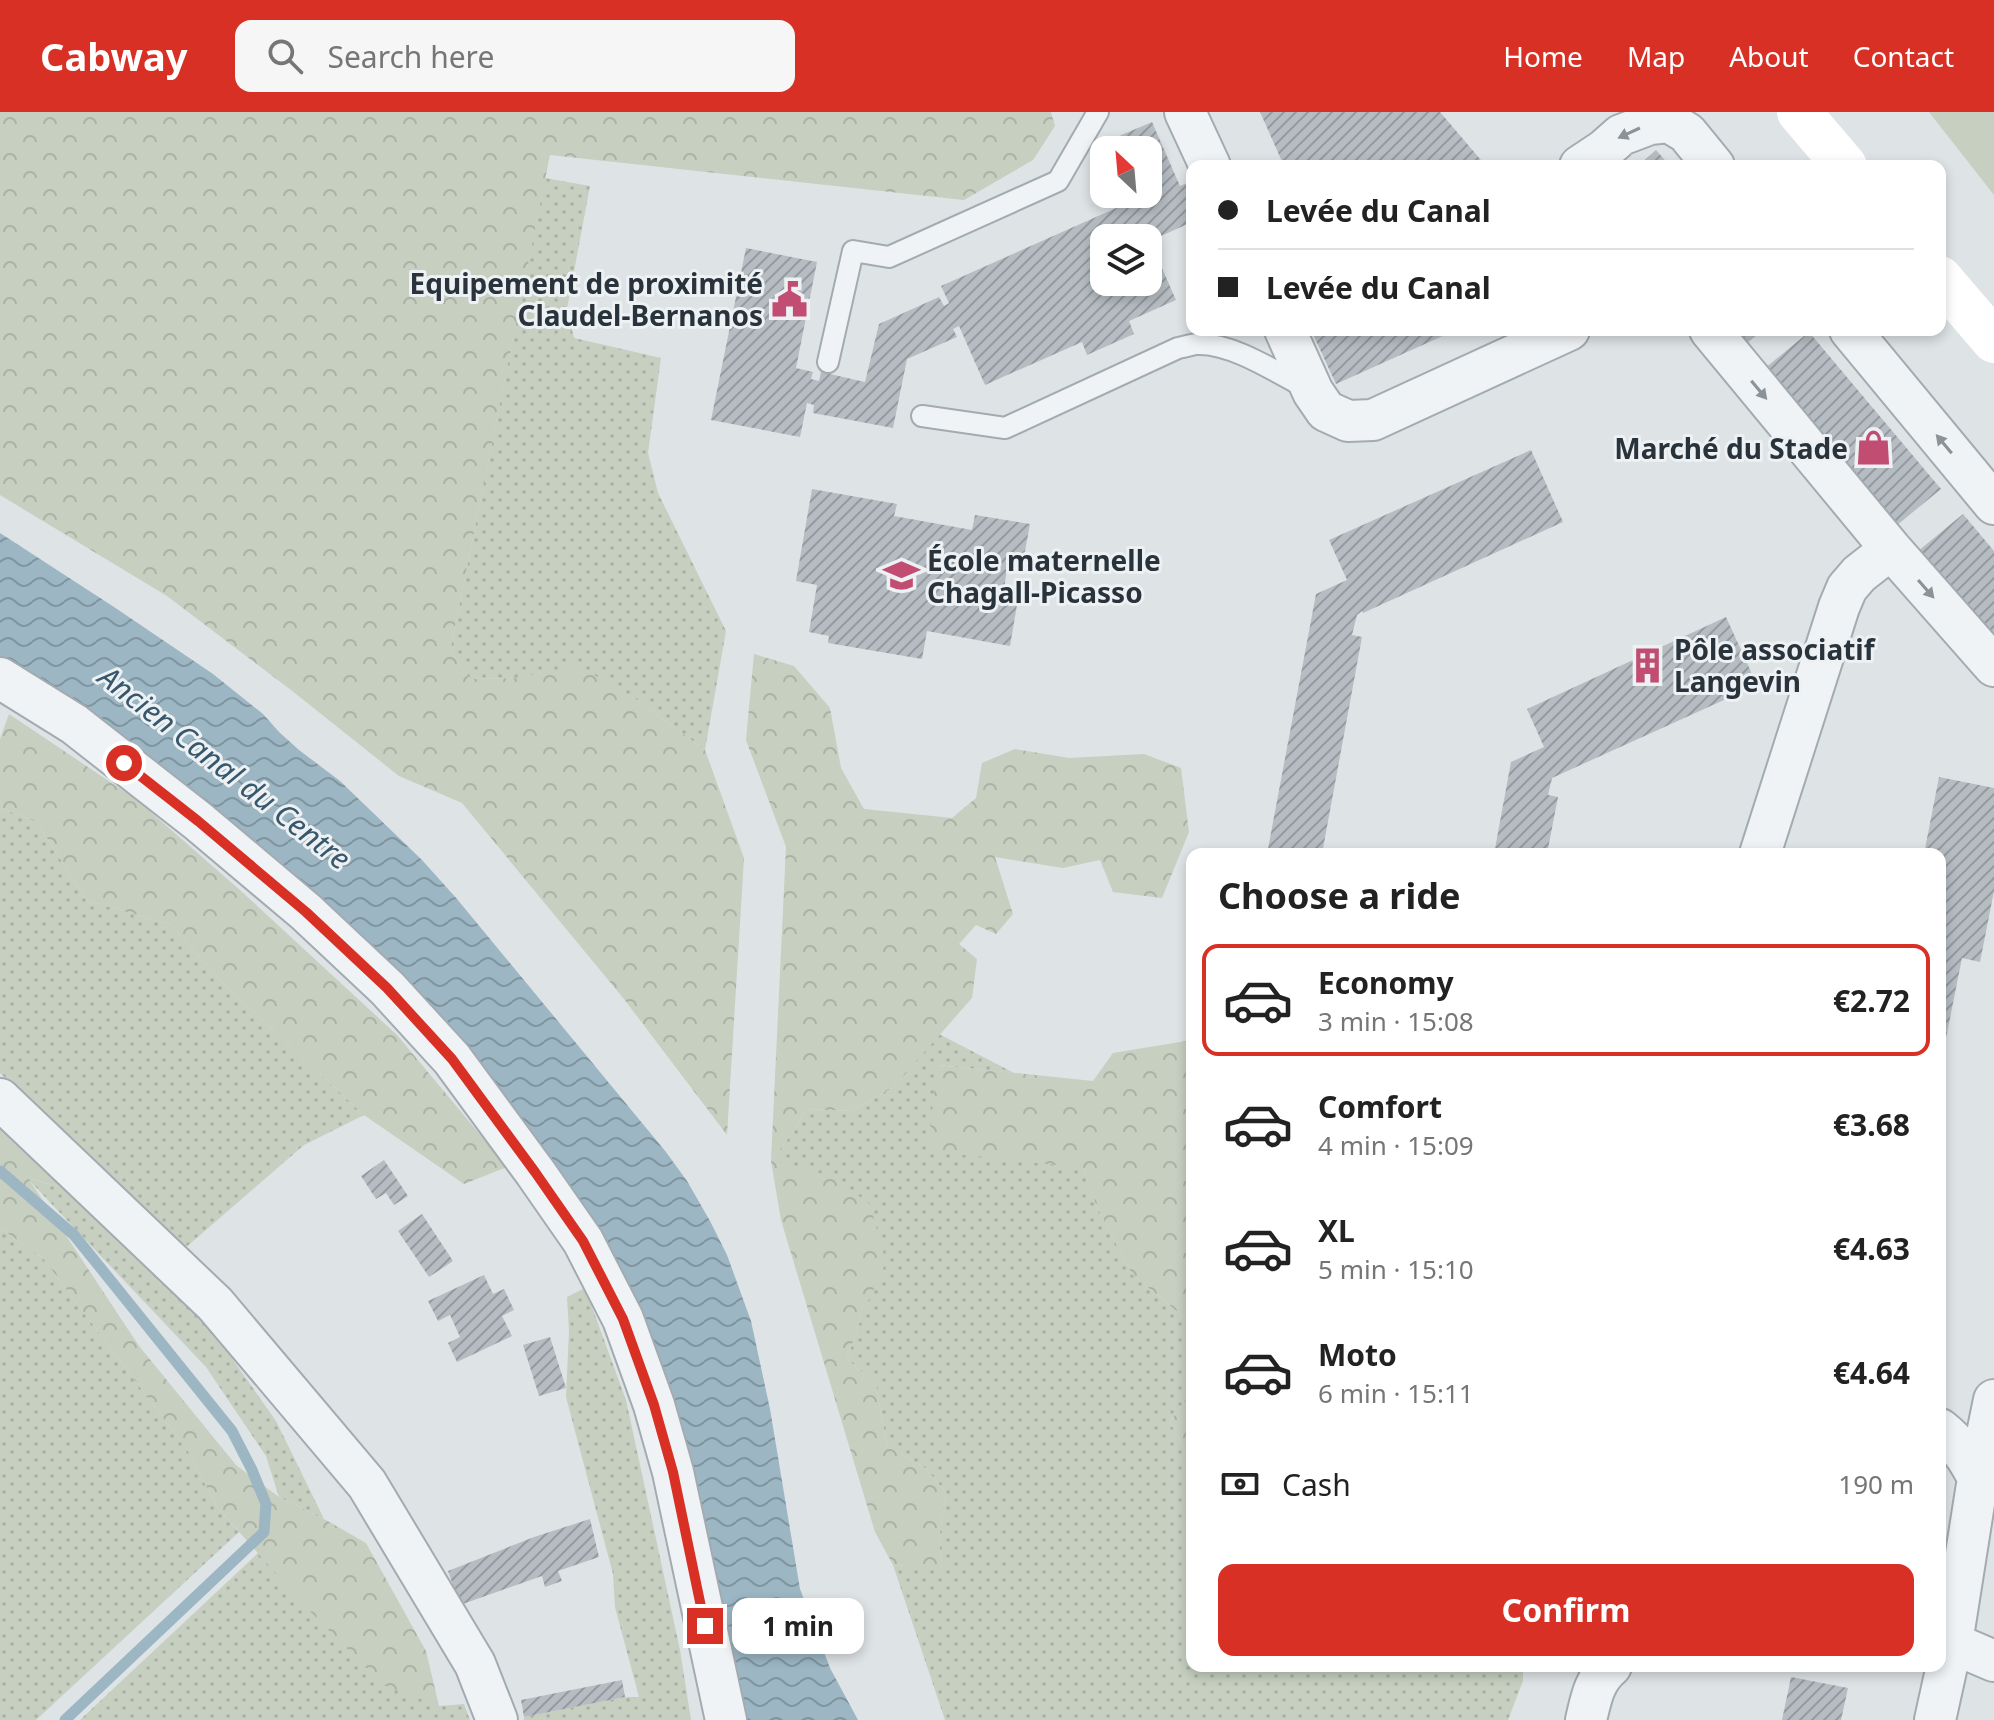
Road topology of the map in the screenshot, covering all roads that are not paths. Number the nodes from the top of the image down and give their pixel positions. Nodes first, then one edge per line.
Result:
1 (1098, 112) edge
2 (1185, 112) edge
3 (1799, 112) edge
4 (1207, 160) edge
5 (1589, 160) edge
6 (1709, 160) edge
7 (1840, 160) edge
8 (1946, 285) edge
9 (1288, 336) edge
10 (1556, 336) edge
11 (1715, 336) edge
12 (1855, 336) edge
13 (1994, 341) edge
14 (828, 362) dead end
15 (1313, 392) junction
16 (922, 416) dead end
17 (1994, 504) edge
18 (1891, 549) junction
19 (1994, 666) edge
20 (0, 678) edge
21 (1762, 848) edge
22 (0, 1099) edge
23 (1994, 1400) edge
24 (1946, 1434) edge
25 (1978, 1478) junction
26 (1946, 1642) edge
27 (1994, 1661) edge
28 (1605, 1672) edge
29 (1942, 1672) edge
30 (497, 1720) edge
31 (726, 1720) edge
32 (1586, 1720) edge
33 (1935, 1720) edge

1 - 14 lane
2 - 4 street
3 - 7 main road
6 -> 5 street
8 - 13 main road
9 - 15 street
10 - 15 street
11 -> 18 street
17 -> 12 street
15 - 16 lane
18 -> 19 street
18 - 21 street
20 - 31 street
22 - 30 street
23 - 25 street
24 - 25 street
25 - 26 street
26 - 27 street
28 - 32 street
29 - 33 street

